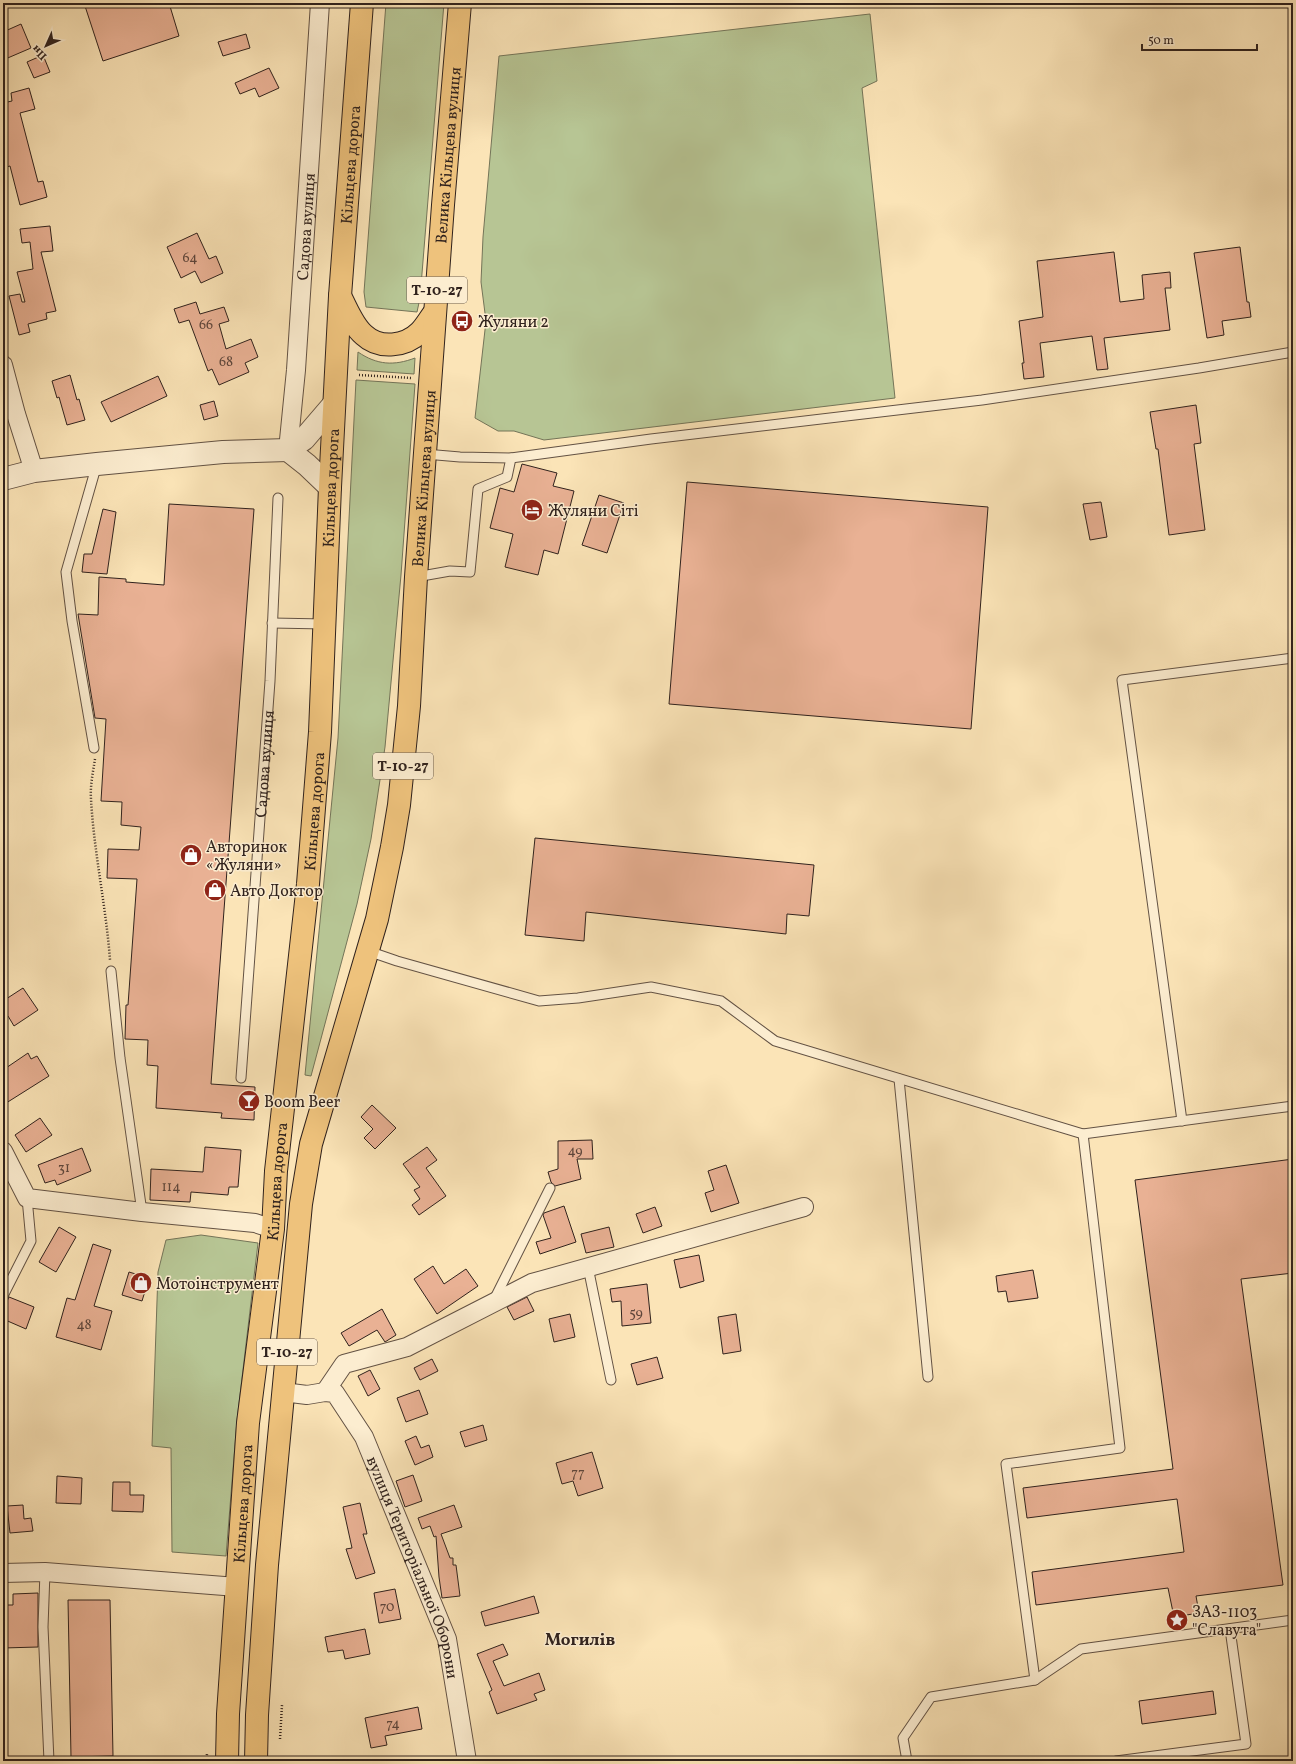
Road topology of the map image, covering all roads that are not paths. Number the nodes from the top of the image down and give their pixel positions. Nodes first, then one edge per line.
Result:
1 (320, 3) edge
2 (362, 3) edge
3 (460, 3) edge
4 (340, 296) junction
5 (435, 312) junction
6 (1293, 352) edge
7 (3, 364) edge
8 (334, 404) junction
9 (288, 450) junction
10 (425, 454) junction
11 (511, 458) junction
12 (98, 464) junction
13 (34, 471) junction
14 (3, 479) edge
15 (330, 487) junction
16 (278, 498) dead end
17 (416, 577) junction
18 (272, 623) junction
19 (325, 624) junction
20 (1293, 658) edge
21 (94, 748) road end
22 (368, 951) junction
23 (111, 971) road end
24 (241, 1078) dead end
25 (899, 1079) junction
26 (1293, 1106) edge
27 (1182, 1121) junction
28 (1083, 1134) junction
29 (3, 1151) edge
30 (550, 1188) dead end
31 (27, 1198) junction
32 (804, 1207) dead end
33 (142, 1212) junction
34 (273, 1229) junction
35 (588, 1267) junction
36 (3, 1296) edge
37 (492, 1303) junction
38 (928, 1377) dead end
39 (611, 1380) dead end
40 (283, 1392) junction
41 (325, 1392) junction
42 (45, 1572) junction
43 (3, 1573) edge
44 (237, 1587) junction
45 (1293, 1620) edge
46 (1230, 1629) junction
47 (1035, 1680) junction
48 (49, 1761) edge
49 (227, 1761) edge
50 (256, 1761) edge
51 (466, 1761) edge
52 (907, 1761) edge
53 (1116, 1761) edge

1 - 9 street, Садова вулиця
2 - 4 highway, Кільцева дорога / Т-10-27
3 - 5 highway, Велика Кільцева вулиця / Т-10-27
4 - 5 highway
4 - 8 highway, Кільцева дорога / Т-10-27
5 - 10 highway, Велика Кільцева вулиця / Т-10-27
6 - 11 lane
7 - 13 street
8 - 9 street
8 - 15 highway, Кільцева дорога / Т-10-27
9 - 12 street
9 - 15 street
10 - 11 lane
10 - 17 highway, Велика Кільцева вулиця / Т-10-27
11 - 17 lane
12 - 13 street
12 - 21 lane
13 - 14 street
15 - 19 highway, Кільцева дорога / Т-10-27
16 - 18 lane, Садова вулиця
17 - 22 highway, Велика Кільцева вулиця / Т-10-27
18 - 19 lane
18 - 24 lane, Садова вулиця
19 - 34 highway, Кільцева дорога / Т-10-27
20 - 27 lane
22 - 25 lane
22 - 40 highway, Кільцева дорога / Т-10-27
23 - 33 lane
25 - 28 lane
25 - 38 lane
26 - 27 lane
27 - 28 lane
28 - 47 lane
29 - 31 street
30 - 37 lane
31 - 33 street
31 - 36 lane
32 - 35 street
33 - 34 street
34 - 44 highway, Кільцева дорога / Т-10-27
35 - 37 street
35 - 39 lane
37 - 41 street
40 - 41 street
40 - 50 highway, Кільцева дорога / Т-10-27
41 - 51 street, вулиця Територіальної Оборони
42 - 43 street
42 - 44 street
42 - 48 lane
44 - 49 highway, Кільцева дорога / Т-10-27
45 - 46 lane
46 - 47 lane
46 - 53 lane
47 - 52 lane

